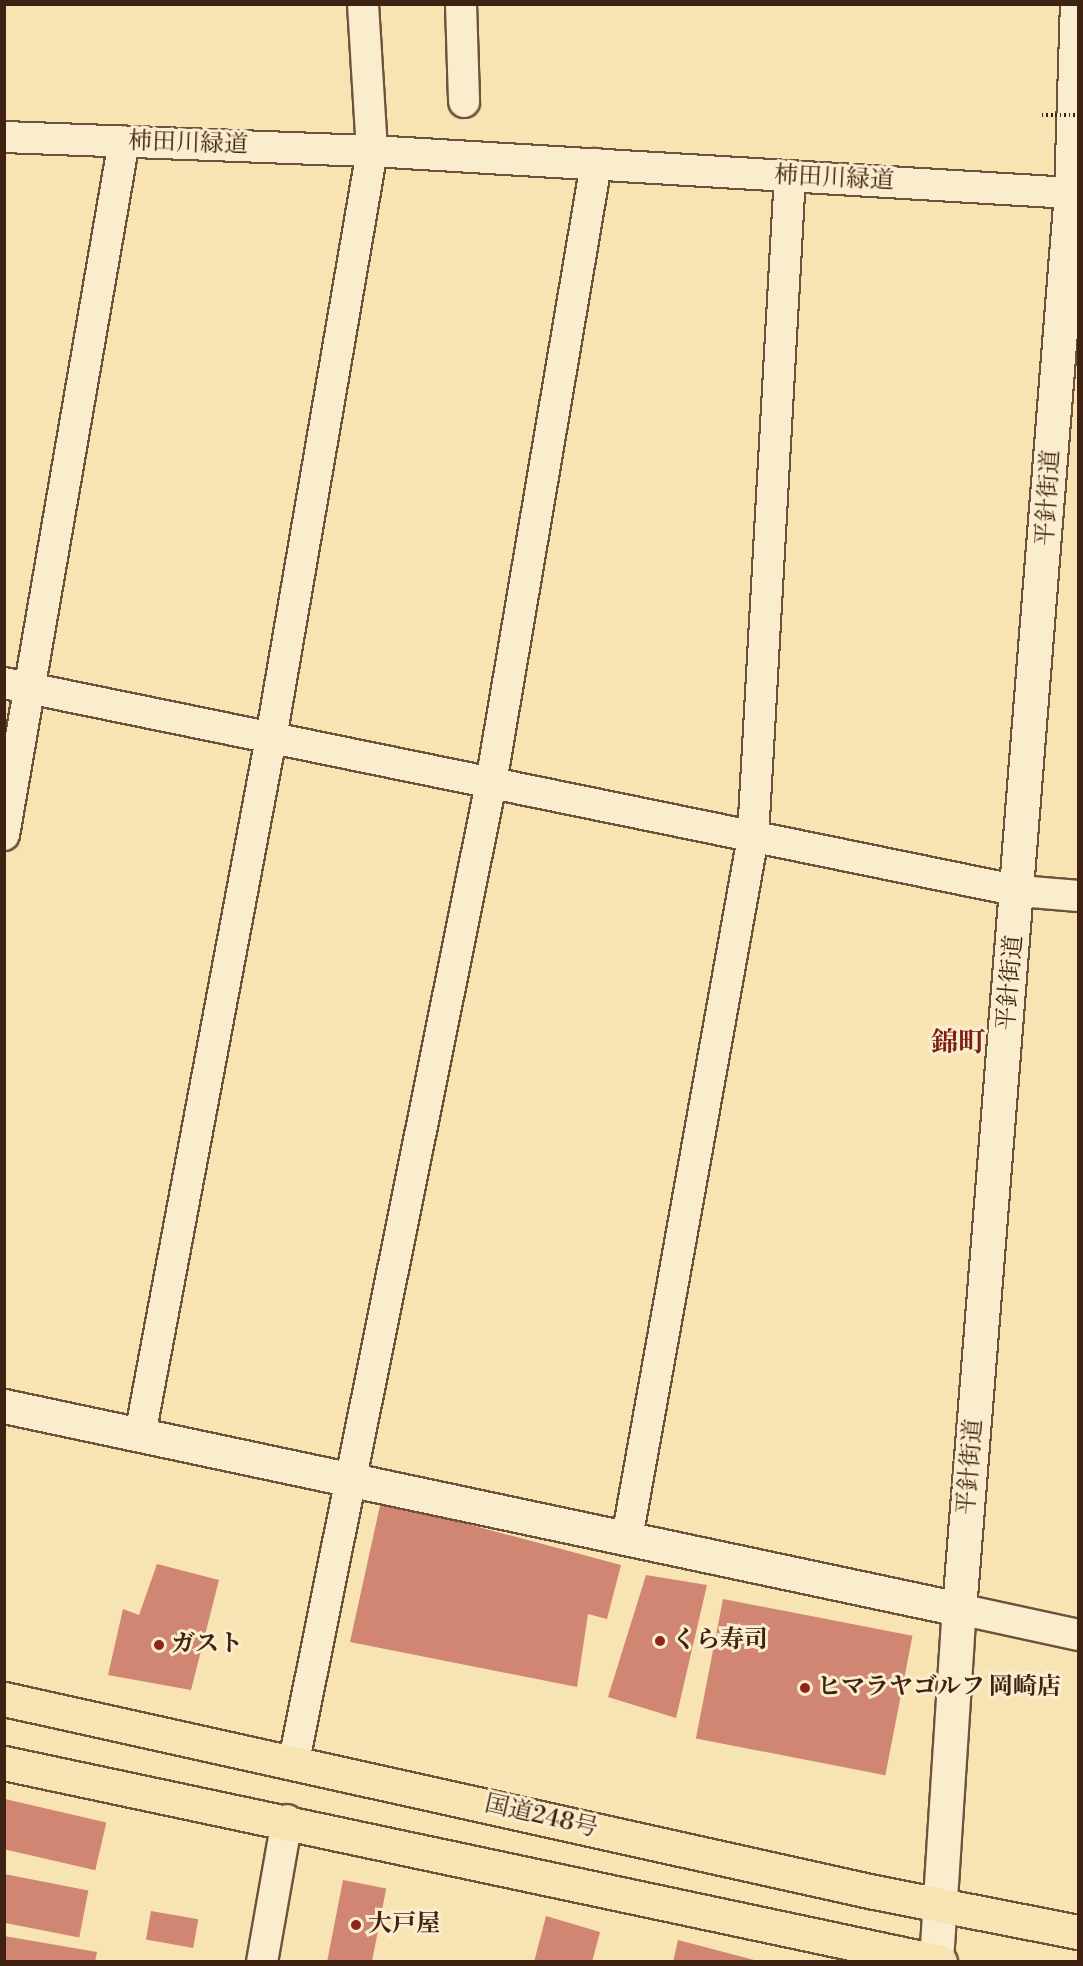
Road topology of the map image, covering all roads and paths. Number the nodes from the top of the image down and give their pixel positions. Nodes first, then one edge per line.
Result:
1 (363, 4) edge
2 (461, 4) edge
3 (1077, 4) edge
4 (464, 102) dead end
5 (1042, 115) dead end
6 (1078, 115) edge
7 (4, 137) edge
8 (124, 141) junction
9 (372, 151) junction
10 (596, 164) junction
11 (790, 176) junction
12 (1073, 210) edge
13 (17, 686) edge
14 (271, 738) junction
15 (491, 783) junction
16 (4, 835) edge
17 (753, 837) junction
18 (1019, 891) junction
19 (1078, 896) edge
20 (4, 1406) edge
21 (140, 1435) junction
22 (351, 1480) junction
23 (627, 1538) junction
24 (959, 1609) junction
25 (1078, 1635) edge
26 (4, 1699) edge
27 (294, 1761) junction
28 (4, 1763) edge
29 (286, 1820) junction
30 (941, 1904) junction
31 (1078, 1932) edge
32 (938, 1961) edge
33 (262, 1962) edge

1 - 9 street
2 - 4 street
3 - 12 street, 平針街道
5 - 6 path, bridge
7 - 8 street, 柿田川緑道
8 - 9 street, 柿田川緑道
8 - 13 street
9 - 10 street, 柿田川緑道
9 - 14 street
10 - 11 street, 柿田川緑道
10 - 15 street
11 - 12 street, 柿田川緑道
11 - 17 street
12 - 18 street, 平針街道
13 - 14 street
13 - 16 street
14 - 15 street
14 - 21 street
15 - 17 street
15 - 22 street
17 - 18 street
17 - 23 street
18 - 19 street
18 - 24 street, 平針街道
20 - 21 street
21 - 22 street
22 - 23 street
22 - 27 street
23 - 24 street
24 - 25 street
24 - 30 street, 平針街道
26 - 27 highway, 国道248号
27 - 30 highway, 国道248号
28 - 29 highway
29 - 32 highway
29 - 33 street
30 - 31 highway, 国道248号
30 - 32 street, 平針街道

